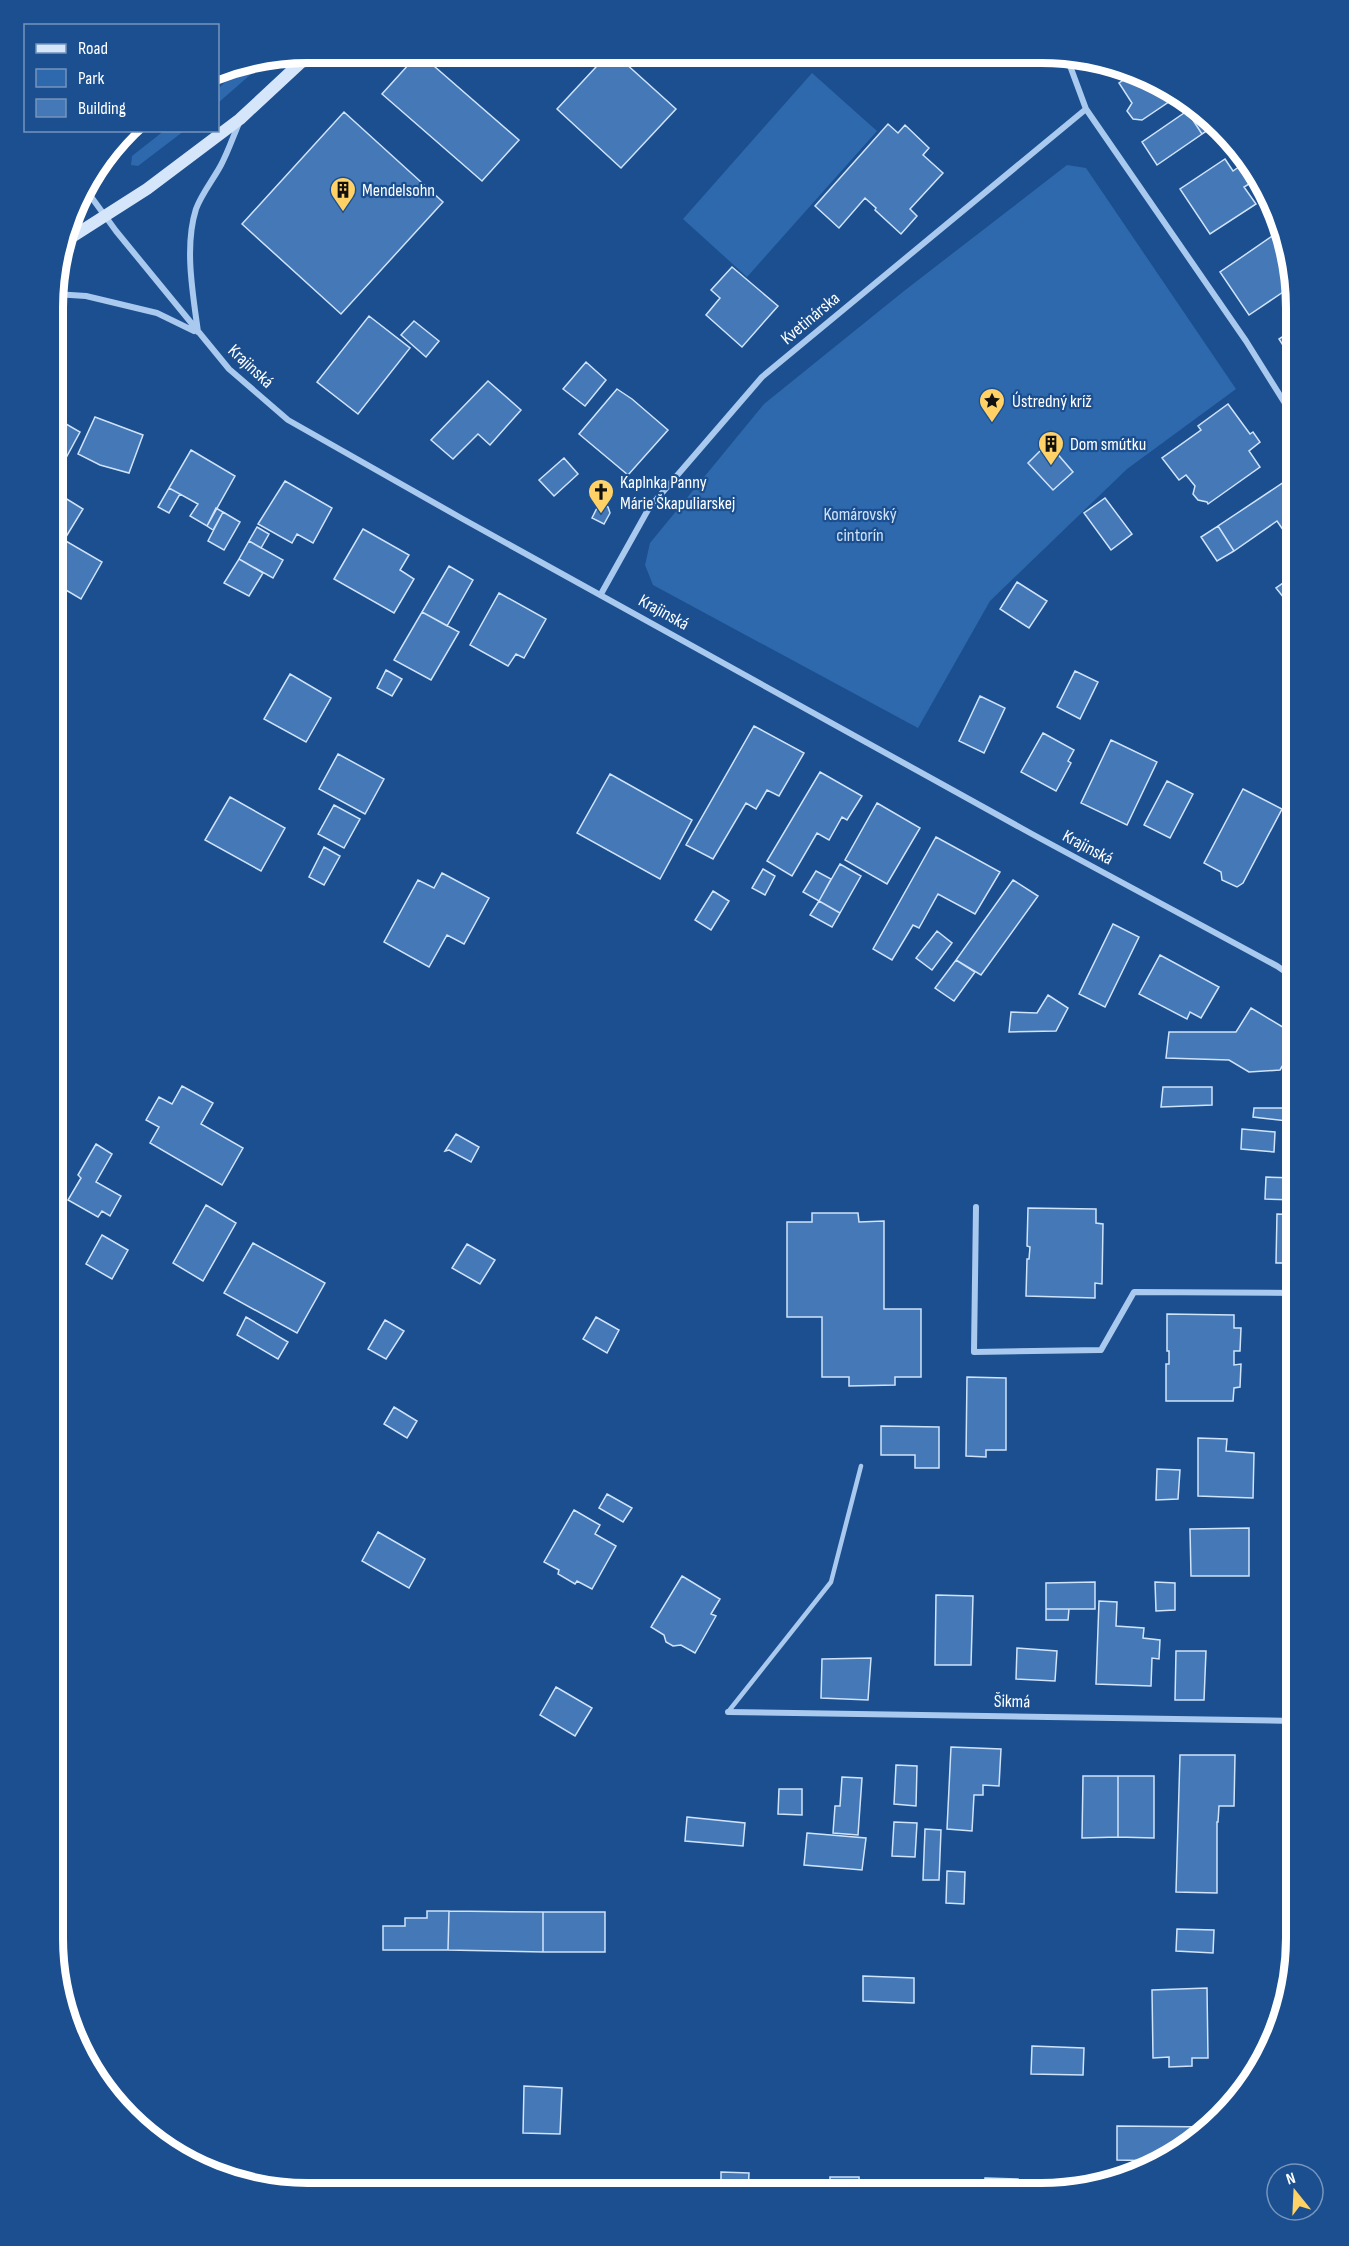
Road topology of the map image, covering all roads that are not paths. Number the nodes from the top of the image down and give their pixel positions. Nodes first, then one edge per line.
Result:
1 (299, 64) edge
2 (1070, 65) edge
3 (1086, 109) junction
4 (240, 119) junction
5 (90, 195) edge
6 (106, 217) junction
7 (74, 236) edge
8 (64, 295) edge
9 (198, 333) junction
10 (1286, 405) edge
11 (601, 594) junction
12 (1286, 972) edge
13 (976, 1207) dead end
14 (1286, 1293) edge
15 (861, 1466) dead end
16 (728, 1712) joint
17 (1286, 1721) edge

1 - 4 main road
2 - 3 street
3 - 10 street
3 - 11 street, Kvetinárska
4 - 6 main road
4 - 9 street
5 - 6 street, Krajinská
6 - 7 main road
6 - 9 street, Krajinská
8 - 9 street
9 - 11 street, Krajinská
11 - 12 street, Krajinská
13 - 14 street
15 - 16 lane
16 - 17 street, Šikmá

